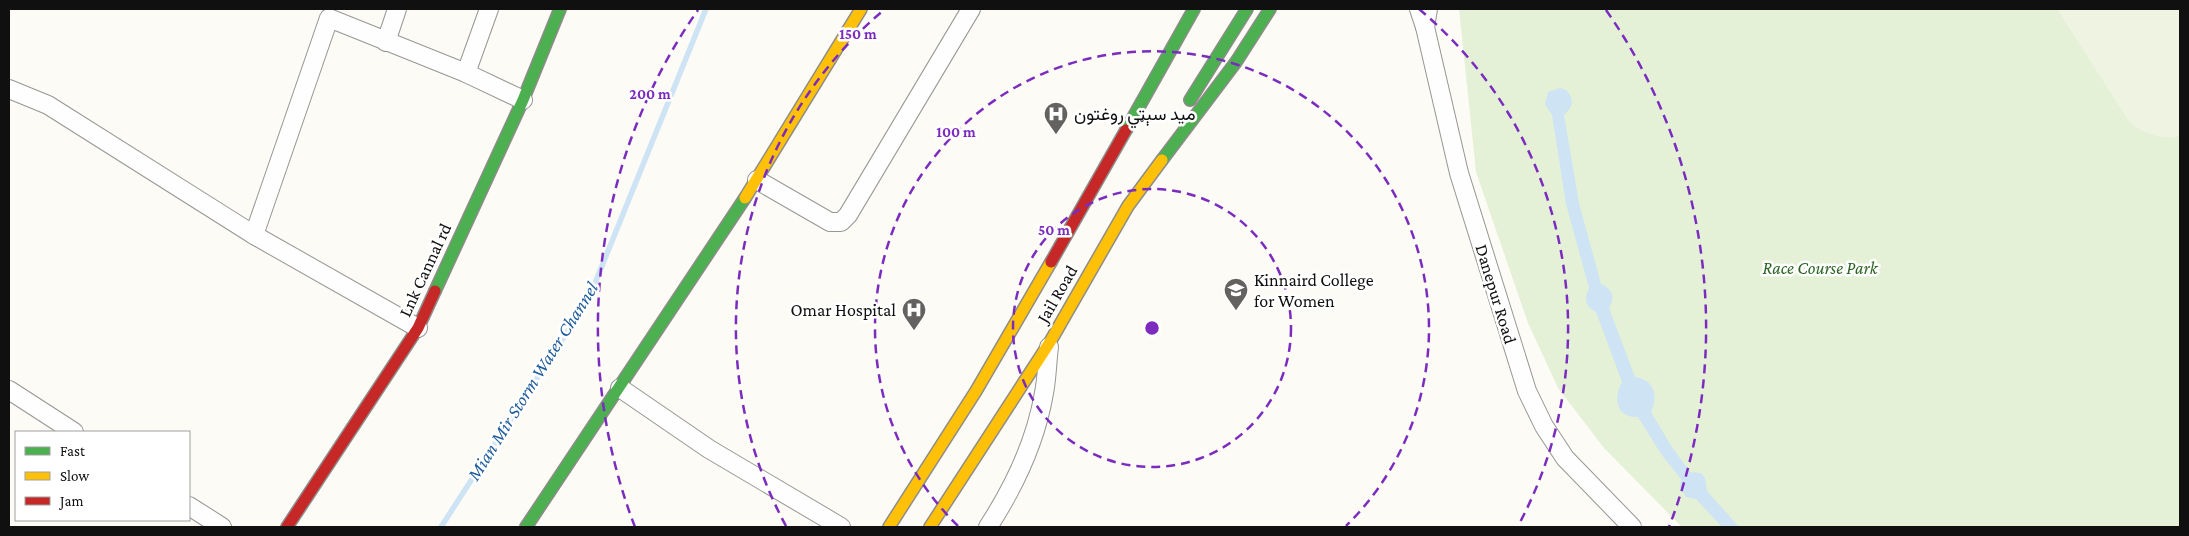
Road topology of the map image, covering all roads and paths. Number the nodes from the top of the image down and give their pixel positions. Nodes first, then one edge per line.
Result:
1 (397, 9) edge
2 (489, 9) edge
3 (560, 9) edge
4 (861, 9) edge
5 (971, 9) edge
6 (1194, 9) edge
7 (1247, 9) edge
8 (1270, 9) edge
9 (1280, 9) edge
10 (1419, 9) edge
11 (1428, 9) edge
12 (1425, 27) junction
13 (386, 42) junction
14 (1236, 62) junction
15 (466, 73) junction
16 (9, 89) edge
17 (523, 100) junction
18 (757, 180) junction
19 (1128, 206) junction
20 (254, 235) junction
21 (418, 328) junction
22 (1050, 342) junction
23 (620, 388) junction
24 (9, 390) edge
25 (72, 431) edge
26 (190, 507) edge
27 (222, 527) edge
28 (287, 527) edge
29 (526, 527) edge
30 (841, 527) edge
31 (889, 527) edge
32 (930, 527) edge
33 (988, 527) edge
34 (1632, 527) edge

1 - 13 street
2 - 15 street
3 - 17 main road, Lnk Cannal rd
4 - 18 main road
5 - 18 street
6 - 31 main road, Jail Road
7 - 19 main road
8 - 14 main road, Jail Road
9 - 14 street
10 - 12 street, Danepur Road
11 - 12 street, Danepur Road
12 - 34 street, Danepur Road
13 - 15 street
13 - 20 street
14 - 19 main road, Jail Road
15 - 17 street
16 - 20 street
17 - 21 main road, Lnk Cannal rd
18 - 23 main road
19 - 22 main road, Jail Road
20 - 21 street
21 - 28 main road, Lnk Cannal rd
22 - 32 main road, Jail Road
22 - 33 street
23 - 29 main road
23 - 30 street
24 - 25 street
26 - 27 street

